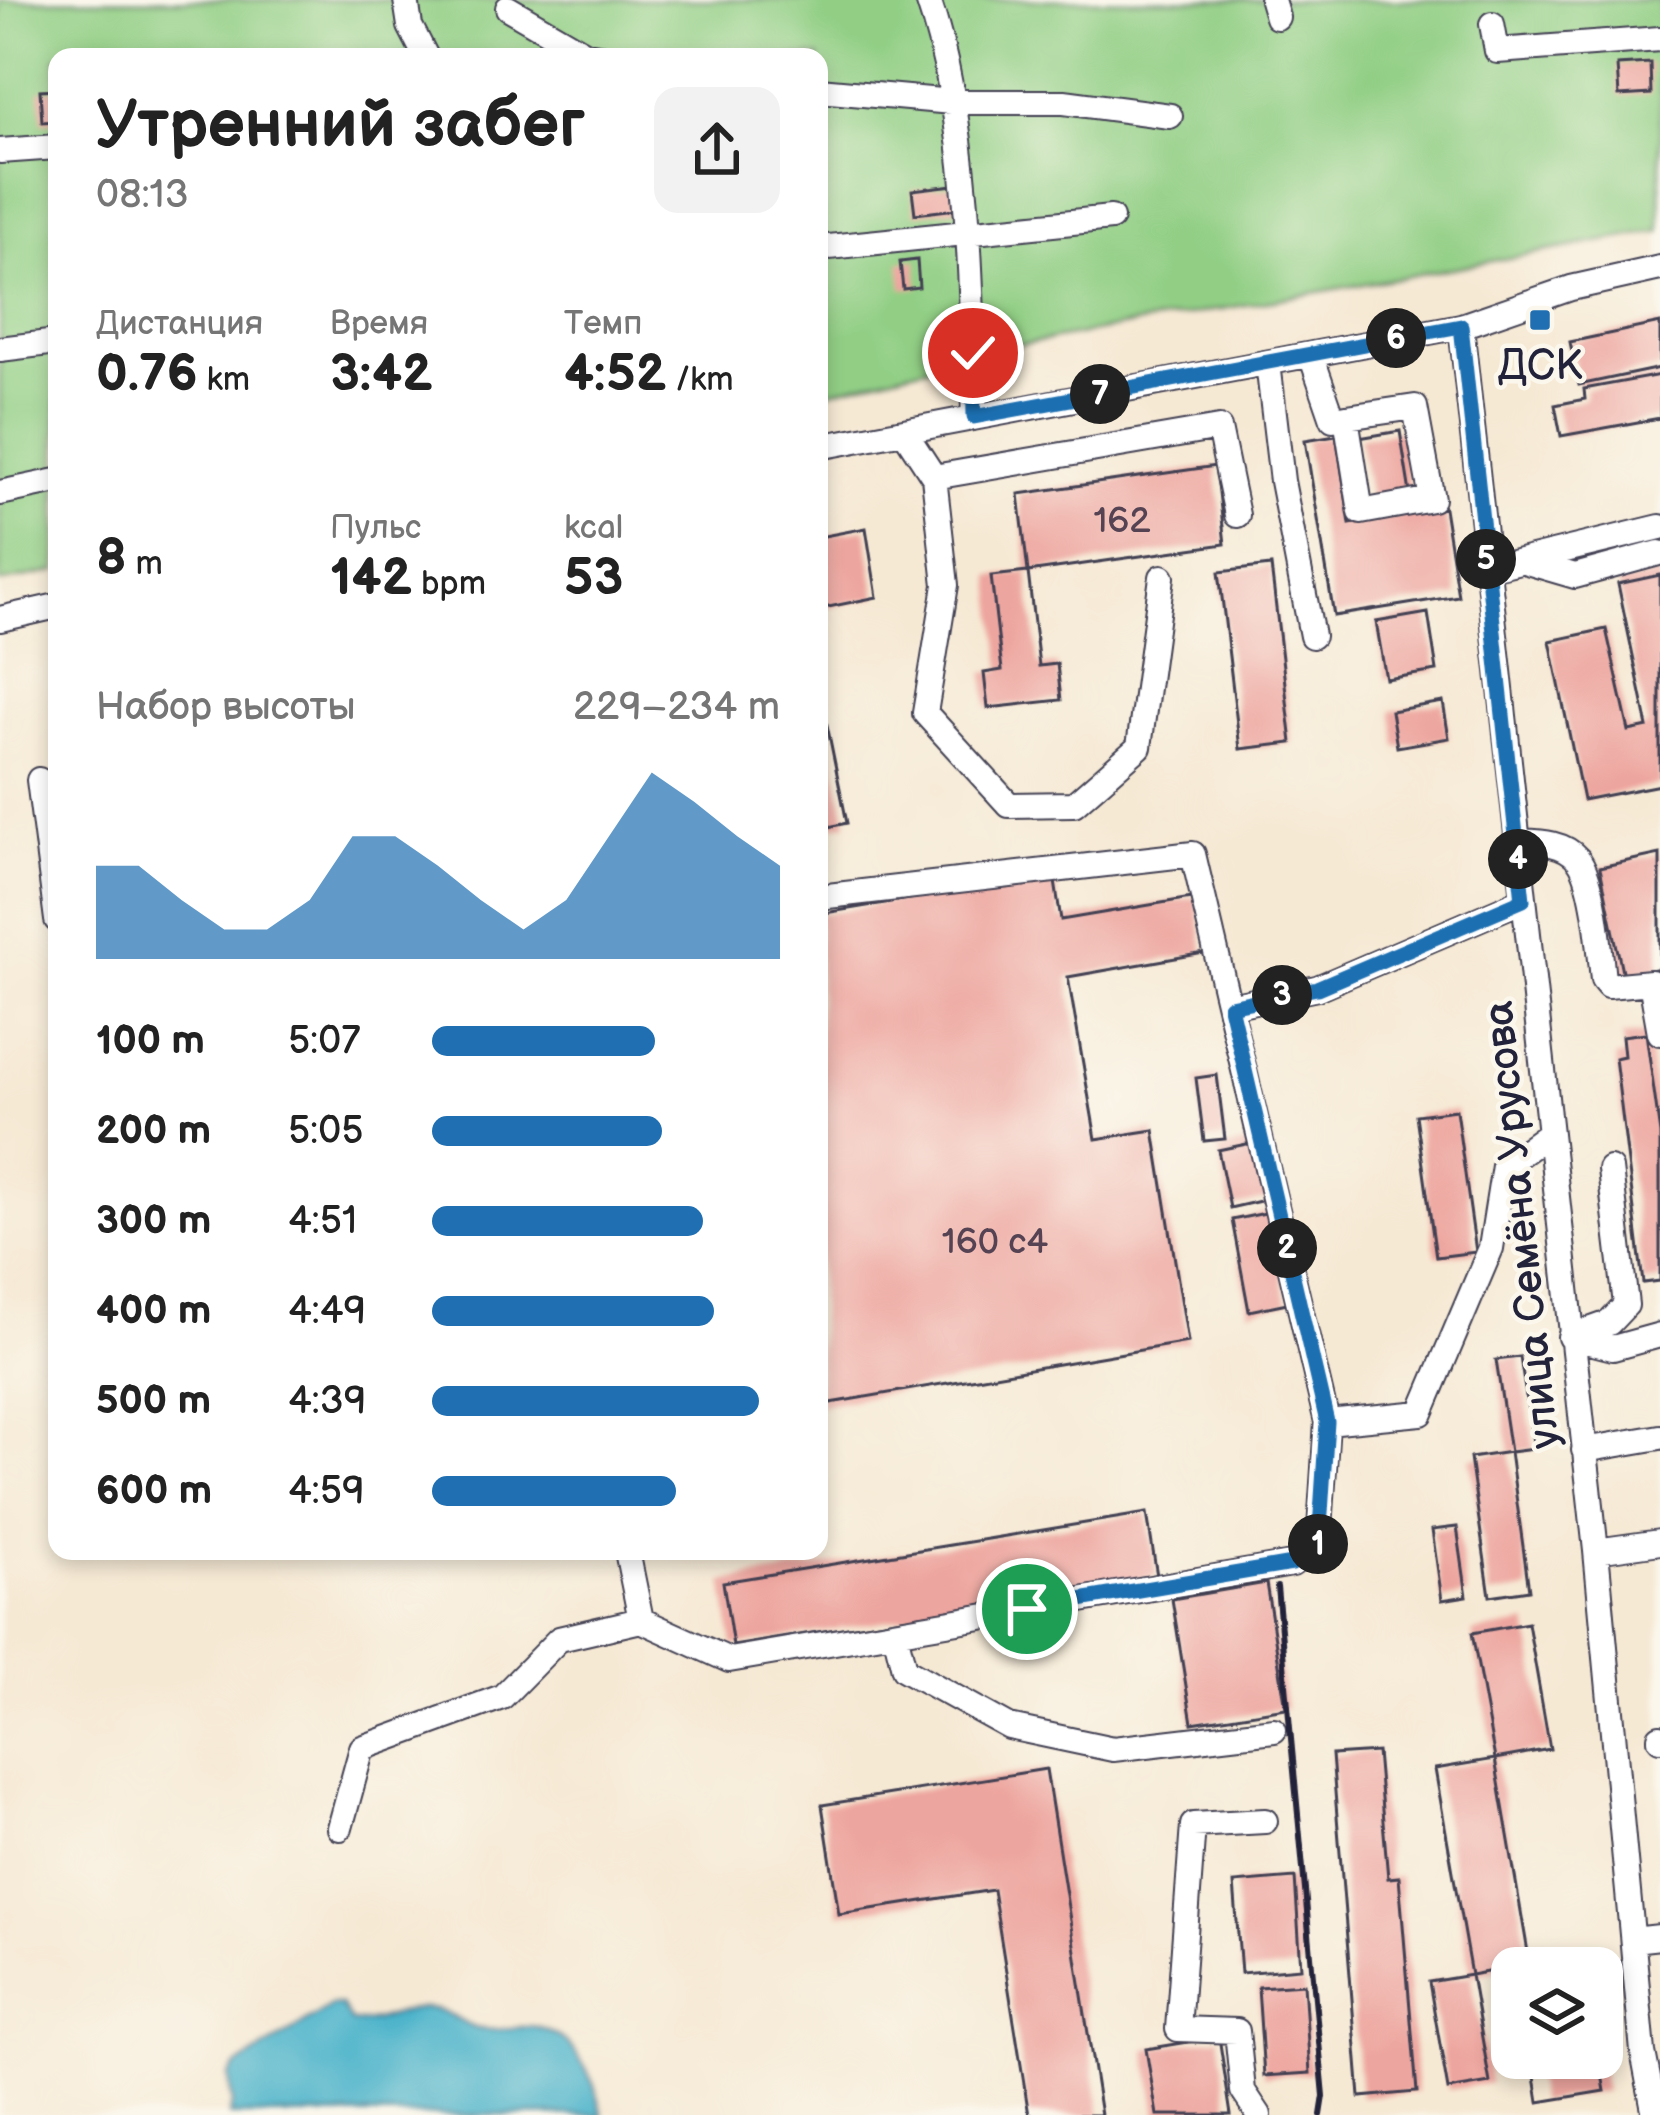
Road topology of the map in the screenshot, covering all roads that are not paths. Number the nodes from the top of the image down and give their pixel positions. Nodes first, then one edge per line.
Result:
1 (406, 0) edge
2 (928, 0) edge
3 (508, 8) dead end
4 (1492, 24) dead end
5 (1660, 39) edge
6 (421, 48) edge
7 (577, 48) edge
8 (828, 91) edge
9 (952, 102) junction
10 (1170, 116) dead end
11 (48, 148) edge
12 (0, 151) edge
13 (1112, 218) dead end
14 (968, 232) junction
15 (828, 247) edge
16 (1660, 268) edge
17 (1461, 326) junction
18 (48, 343) edge
19 (0, 349) edge
20 (1311, 355) junction
21 (1268, 363) junction
22 (974, 417) junction
23 (1346, 417) junction
24 (904, 431) junction
25 (828, 445) edge
26 (934, 477) junction
27 (48, 483) edge
28 (0, 493) edge
29 (1238, 515) dead end
30 (1660, 527) edge
31 (1659, 553) edge
32 (1527, 562) junction
33 (1487, 569) junction
34 (1162, 577) dead end
35 (48, 608) edge
36 (0, 619) edge
37 (1312, 636) dead end
38 (39, 780) dead end
39 (1516, 841) junction
40 (48, 850) edge
41 (828, 897) edge
42 (1523, 900) junction
43 (1656, 981) edge
44 (1230, 1006) junction
45 (1660, 1033) edge
46 (1548, 1134) junction
47 (1610, 1169) dead end
48 (1660, 1336) edge
49 (1570, 1337) junction
50 (1327, 1422) junction
51 (1660, 1437) edge
52 (1584, 1450) junction
53 (1660, 1542) edge
54 (1596, 1551) junction
55 (629, 1560) edge
56 (641, 1620) junction
57 (895, 1632) junction
58 (1274, 1730) dead end
59 (1265, 1821) dead end
60 (340, 1828) dead end
61 (1660, 1937) edge
62 (1633, 1940) junction
63 (1259, 2115) edge
64 (1655, 2115) edge

1 - 6 street
2 - 9 street
3 - 7 street
4 - 5 street
8 - 9 street
9 - 10 street
9 - 14 street
11 - 12 street
13 - 14 street
14 - 15 street
14 - 22 street
16 - 17 street
17 - 20 street
17 - 33 street, улица Семёна Урусова
18 - 19 street
20 - 21 street
20 - 23 street
21 - 22 street
21 - 37 street
22 - 24 street
23 - 23 street
24 - 25 street
24 - 26 street
26 - 29 street
26 - 34 street
27 - 28 street
30 - 32 street
31 - 32 street
32 - 33 street
33 - 39 street, улица Семёна Урусова
35 - 36 street
38 - 40 street
39 - 42 street, улица Семёна Урусова
39 - 43 street
41 - 44 street
42 - 44 street
42 - 46 street, улица Семёна Урусова
43 - 45 street
44 - 50 street
46 - 49 street, улица Семёна Урусова
46 - 50 street
47 - 49 street
48 - 49 street
49 - 52 street, улица Семёна Урусова
50 - 57 street
51 - 52 street
52 - 54 street, улица Семёна Урусова
53 - 54 street
54 - 62 street, улица Семёна Урусова
55 - 56 street
56 - 57 street
56 - 60 street
57 - 58 street
59 - 63 street
61 - 62 street
62 - 64 street, улица Семёна Урусова

